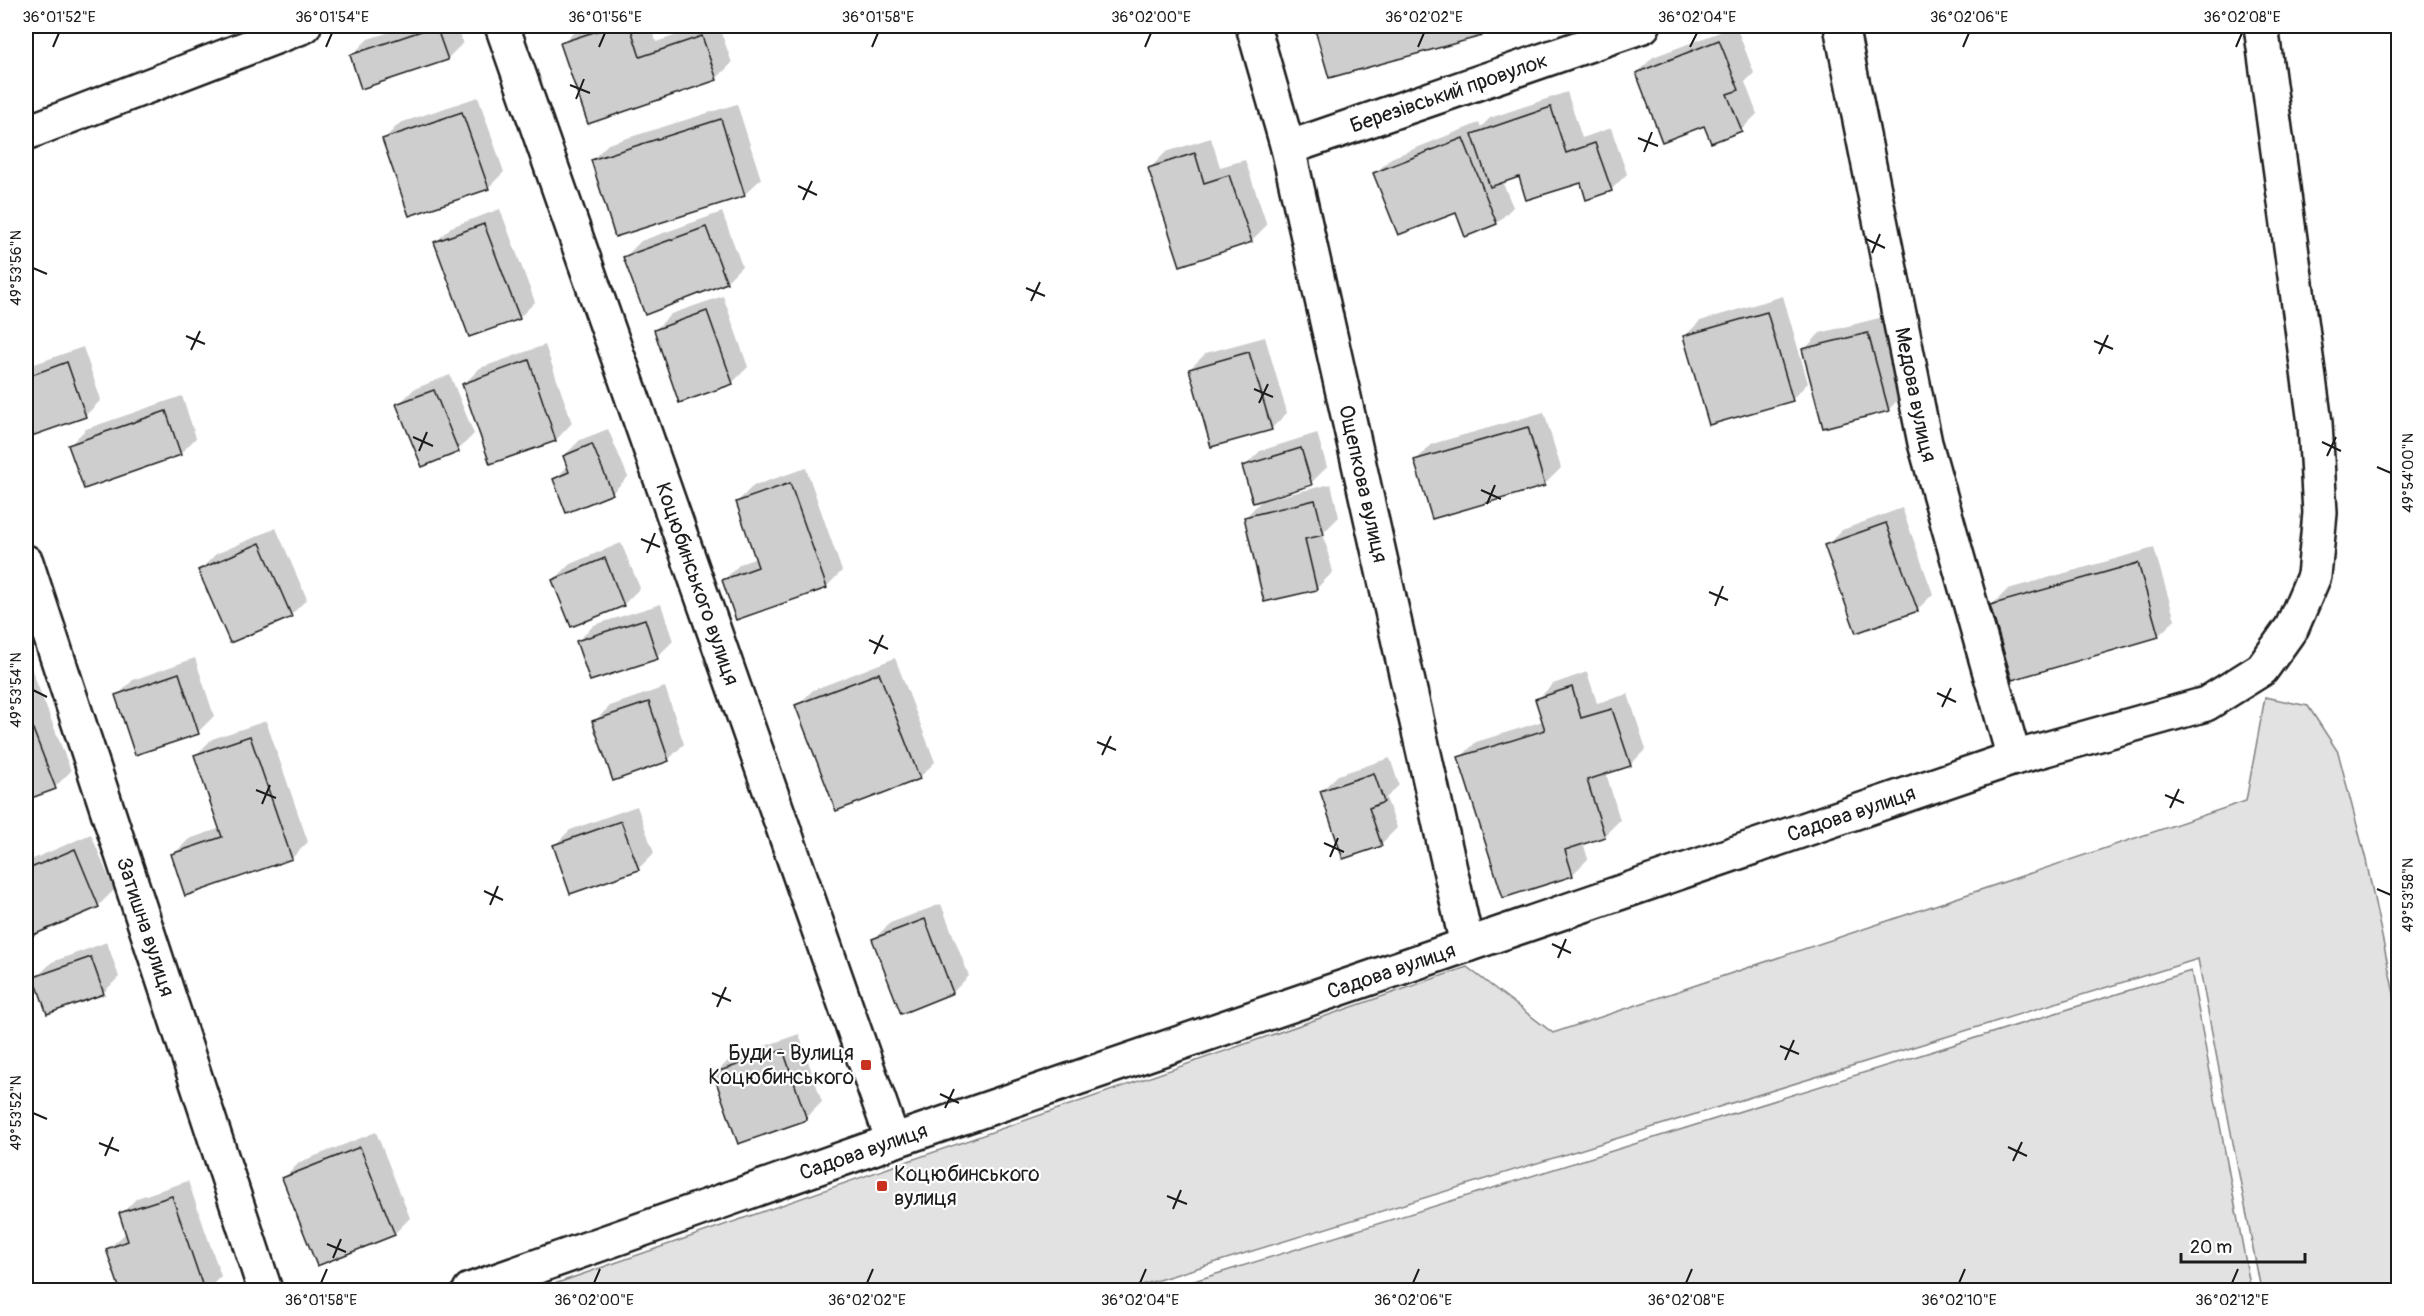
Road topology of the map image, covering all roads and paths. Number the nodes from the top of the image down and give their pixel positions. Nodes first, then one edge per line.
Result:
1 (304, 26) edge
2 (502, 26) edge
3 (1253, 26) edge
4 (1643, 26) edge
5 (1840, 26) edge
6 (2261, 26) edge
7 (26, 133) edge
8 (1287, 148) junction
9 (26, 562) edge
10 (2014, 758) junction
11 (1467, 945) junction
12 (893, 1141) junction
13 (265, 1290) edge
14 (470, 1290) edge

1 - 7 street
2 - 12 street, Коцюбинського вулиця
3 - 8 street, Ощепкова вулиця
4 - 8 street, Березівський провулок
5 - 10 street, Медова вулиця
6 - 10 street, Садова вулиця
8 - 11 street, Ощепкова вулиця
9 - 13 street, Затишна вулиця
10 - 11 street, Садова вулиця
11 - 12 street, Садова вулиця
12 - 14 street, Садова вулиця

